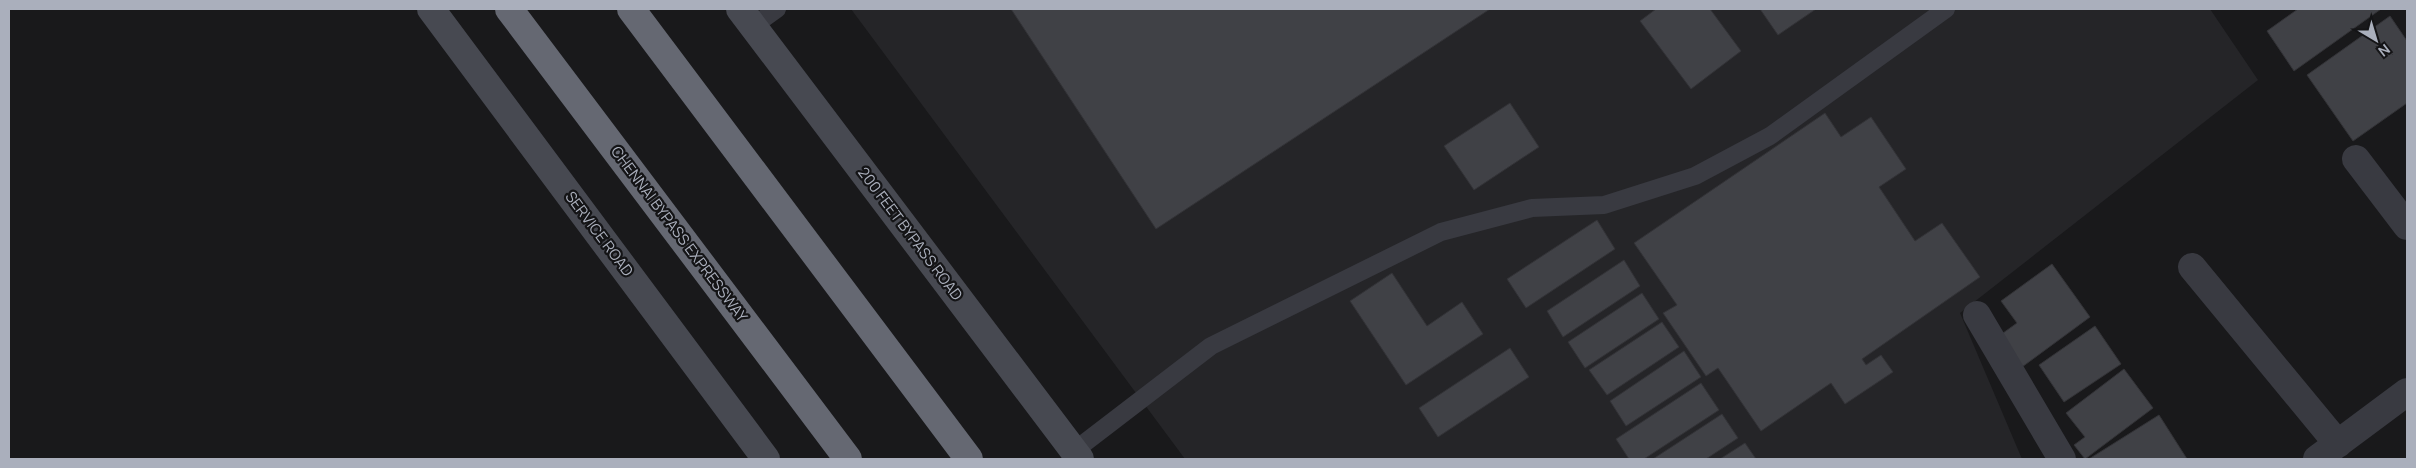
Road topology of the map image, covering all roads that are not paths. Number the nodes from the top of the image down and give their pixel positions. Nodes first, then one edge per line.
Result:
1 (431, 9) edge
2 (509, 9) edge
3 (631, 9) edge
4 (776, 9) edge
5 (1946, 9) edge
6 (746, 18) edge
7 (2356, 159) dead end
8 (2407, 226) edge
9 (2192, 267) dead end
10 (1977, 315) dead end
11 (2407, 392) edge
12 (2327, 452) edge
13 (1077, 455) edge
14 (766, 459) edge
15 (848, 459) edge
16 (969, 459) edge
17 (2062, 459) edge

1 - 14 street, SERVICE ROAD
2 - 15 highway, CHENNAI BYPASS EXPRESSWAY
3 - 16 highway
4 - 6 lane
5 - 13 lane
6 - 13 street, 200 FEET BYPASS ROAD
7 - 8 street
9 - 12 street
10 - 17 street
11 - 12 street

